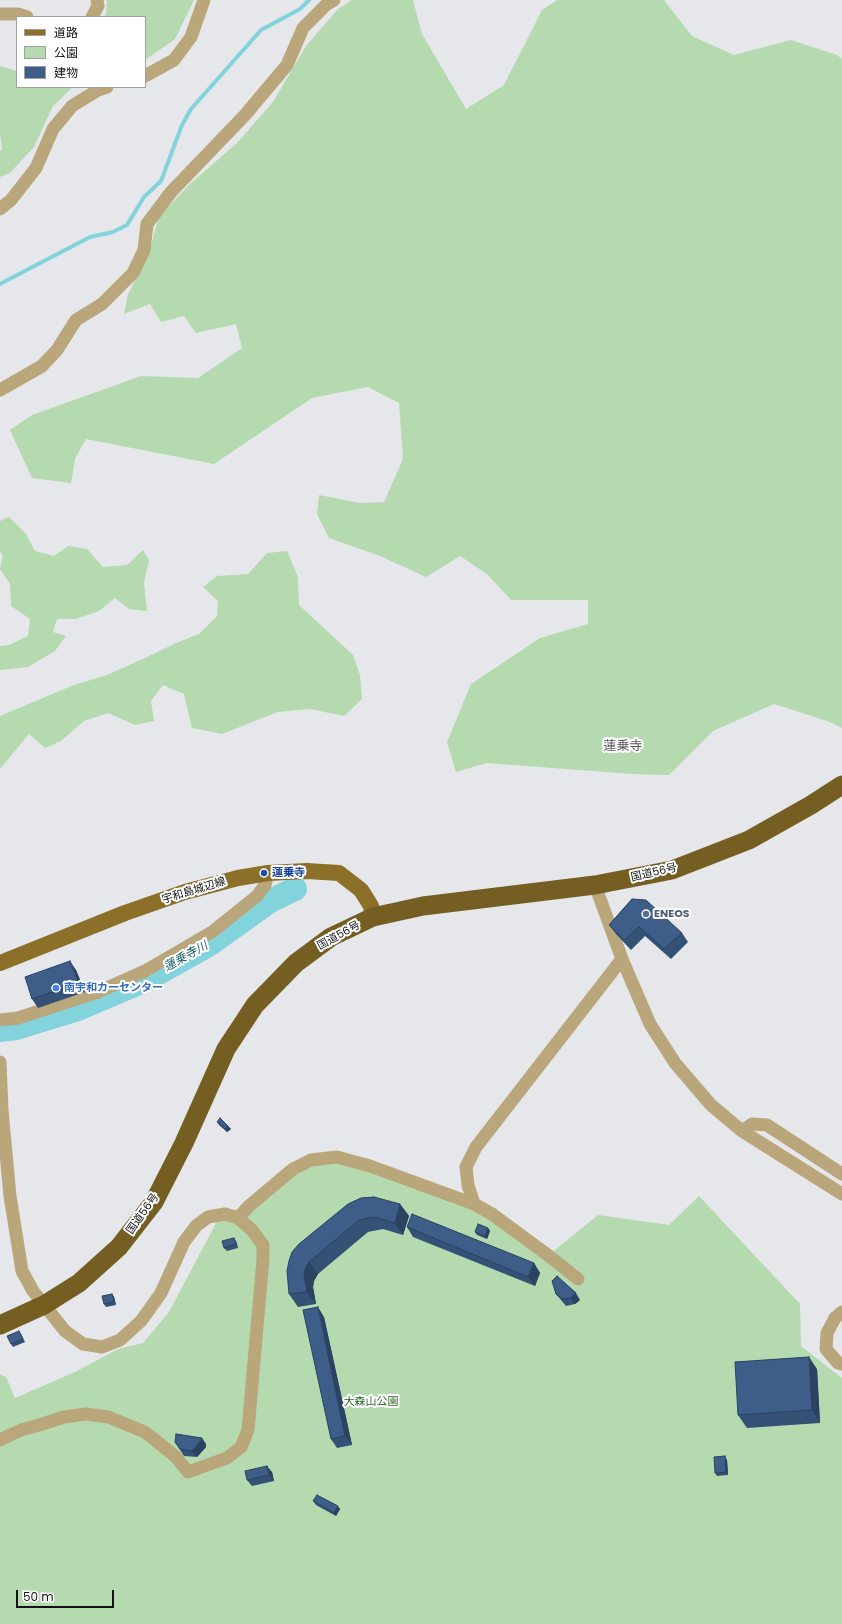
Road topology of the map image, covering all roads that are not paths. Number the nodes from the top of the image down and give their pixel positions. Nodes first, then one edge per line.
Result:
1 (98, 0) edge
2 (204, 0) edge
3 (334, 0) edge
4 (0, 14) edge
5 (24, 16) edge
6 (93, 16) edge
7 (146, 75) edge
8 (104, 88) edge
9 (0, 209) edge
10 (0, 390) edge
11 (842, 785) edge
12 (268, 873) junction
13 (595, 885) junction
14 (373, 918) junction
15 (622, 959) junction
16 (0, 963) edge
17 (0, 1020) edge
18 (0, 1062) edge
19 (742, 1131) junction
20 (842, 1174) edge
21 (842, 1194) edge
22 (474, 1204) junction
23 (238, 1218) junction
24 (578, 1279) dead end
25 (44, 1304) junction
26 (842, 1312) edge
27 (0, 1325) edge
28 (842, 1364) edge
29 (0, 1440) edge

1 - 6 street
2 - 7 street
3 - 10 street
4 - 5 street
8 - 9 street
11 - 13 highway, 国道56号
12 - 14 main road, 宇和島城辺線
12 - 16 main road, 宇和島城辺線
12 - 17 street
13 - 14 highway, 国道56号
13 - 15 street
14 - 25 highway, 国道56号
15 - 19 street
15 - 22 street
18 - 25 street
19 - 20 street
19 - 21 street
22 - 23 street
22 - 24 street
23 - 25 street
23 - 29 street
25 - 27 highway, 国道56号
26 - 28 street

